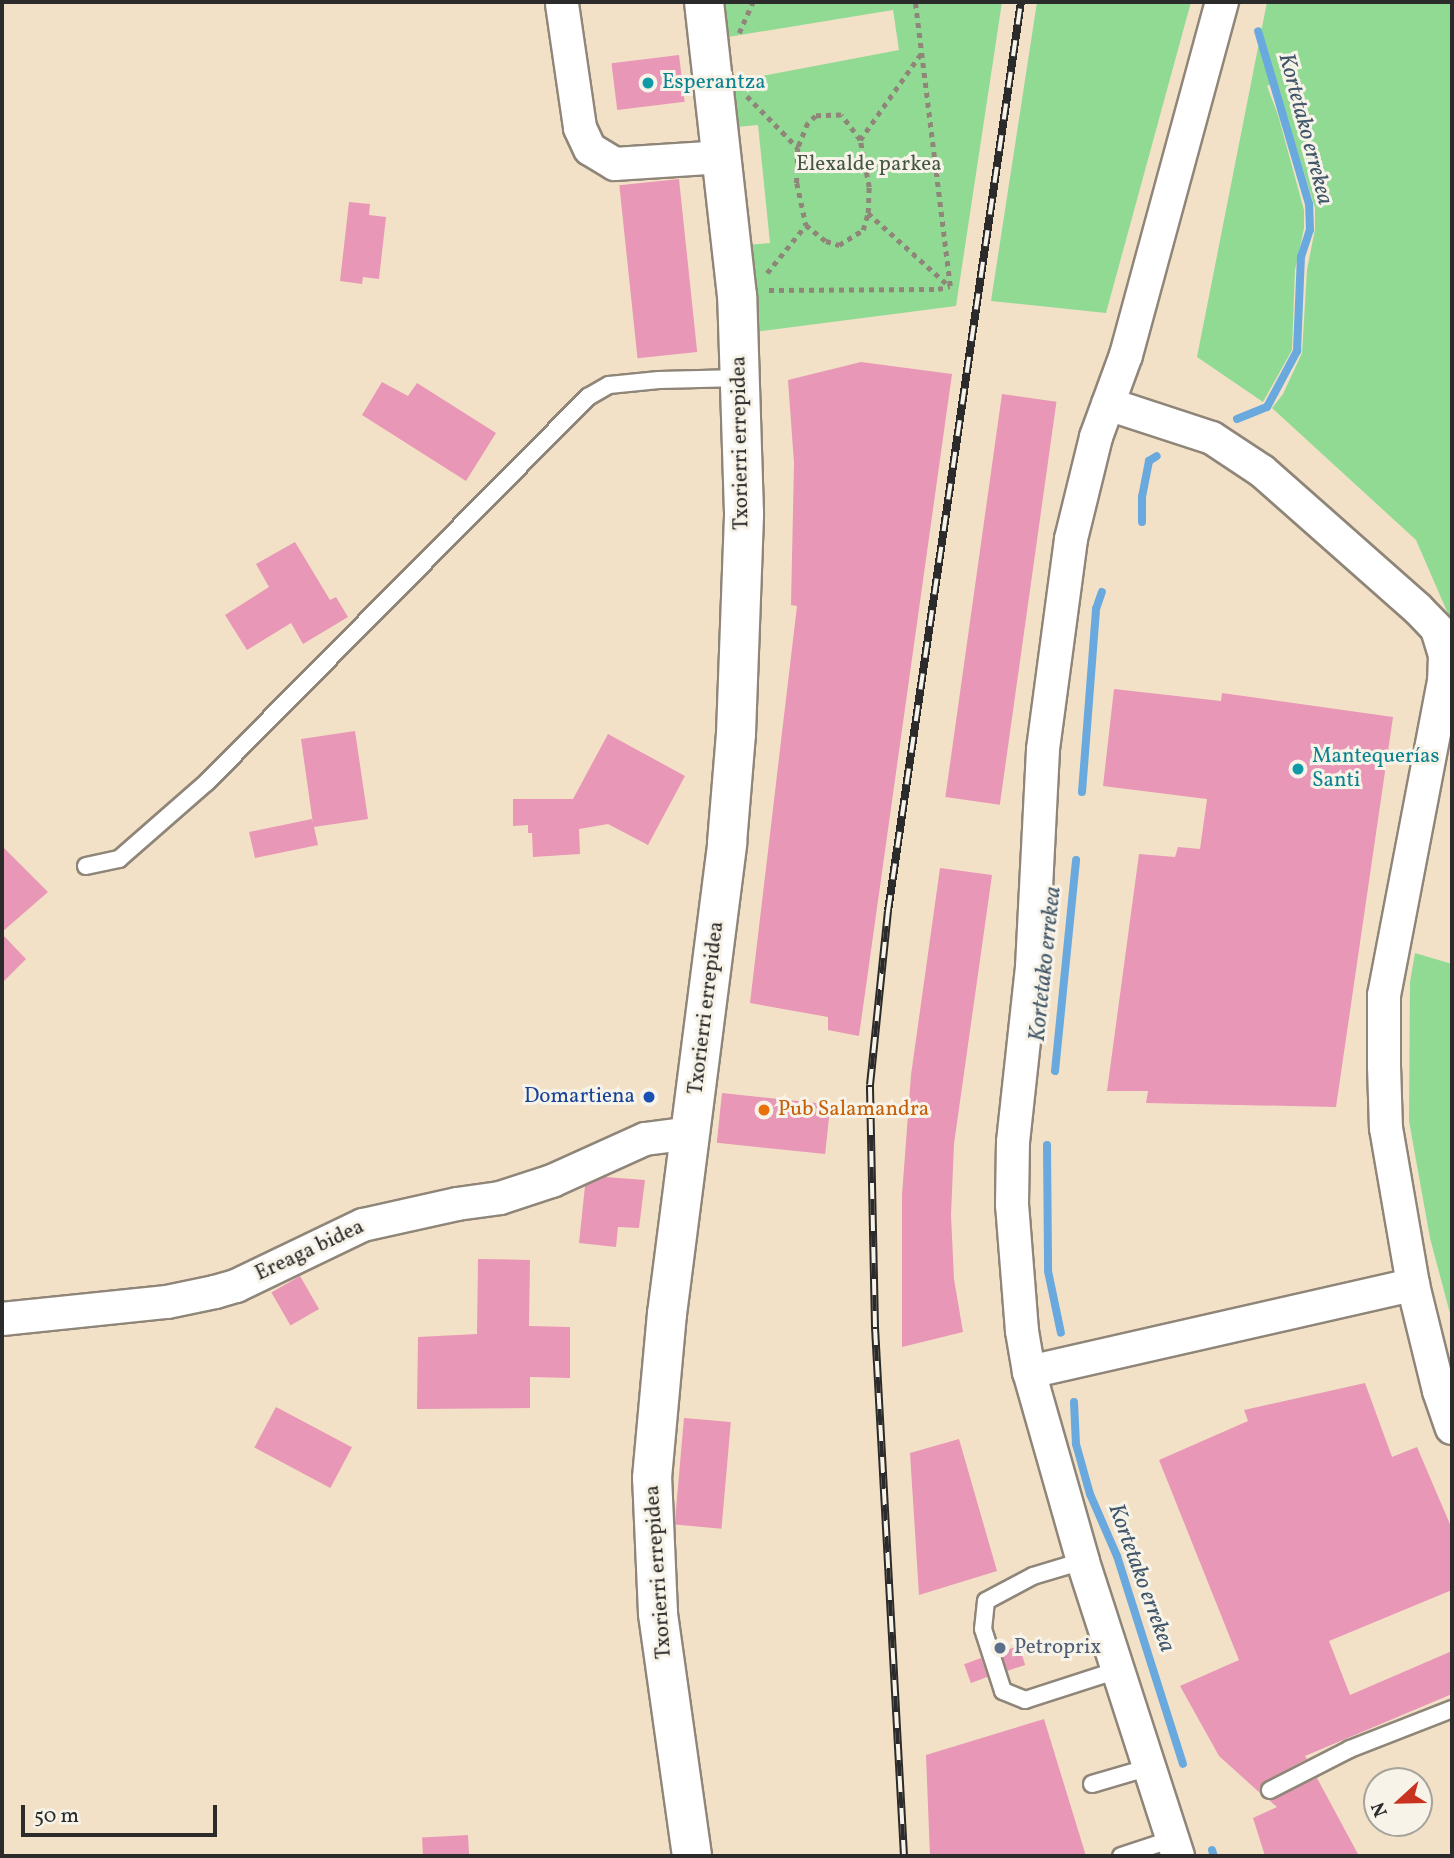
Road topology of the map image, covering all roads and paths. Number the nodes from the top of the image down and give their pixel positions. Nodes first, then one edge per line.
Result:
1 (704, 2) edge
2 (915, 2) edge
3 (1222, 2) edge
4 (562, 4) dead end
5 (922, 52) junction
6 (741, 90) dead end
7 (860, 140) junction
8 (798, 148) junction
9 (723, 157) junction
10 (868, 213) junction
11 (806, 225) junction
12 (762, 279) dead end
13 (762, 286) dead end
14 (950, 286) junction
15 (740, 378) junction
16 (1108, 404) junction
17 (86, 866) dead end
18 (691, 1133) junction
19 (1413, 1286) junction
20 (2, 1319) edge
21 (1029, 1372) junction
22 (1452, 1428) edge
23 (1083, 1561) junction
24 (1118, 1670) junction
25 (1452, 1709) edge
26 (1150, 1767) junction
27 (1092, 1784) dead end
28 (1270, 1790) dead end
29 (1176, 1848) edge
30 (692, 1856) edge
31 (1121, 1856) edge

1 - 9 street, Txorierri errepidea
2 - 5 path
3 - 16 street
4 - 9 street
5 - 7 path
5 - 14 path
6 - 8 path
7 - 8 path
7 - 10 path
8 - 11 path
9 - 15 street, Txorierri errepidea
10 - 11 path
10 - 14 path
11 - 12 path
13 - 14 path
15 - 17 lane
15 - 18 street, Txorierri errepidea
16 - 19 street
16 - 21 street
18 - 20 street, Ereaga bidea
18 - 30 street, Txorierri errepidea
19 - 21 street
19 - 22 street
21 - 23 street
23 - 24 street
23 - 24 lane
24 - 26 street
25 - 28 lane
26 - 27 lane
26 - 29 street
29 - 31 lane

